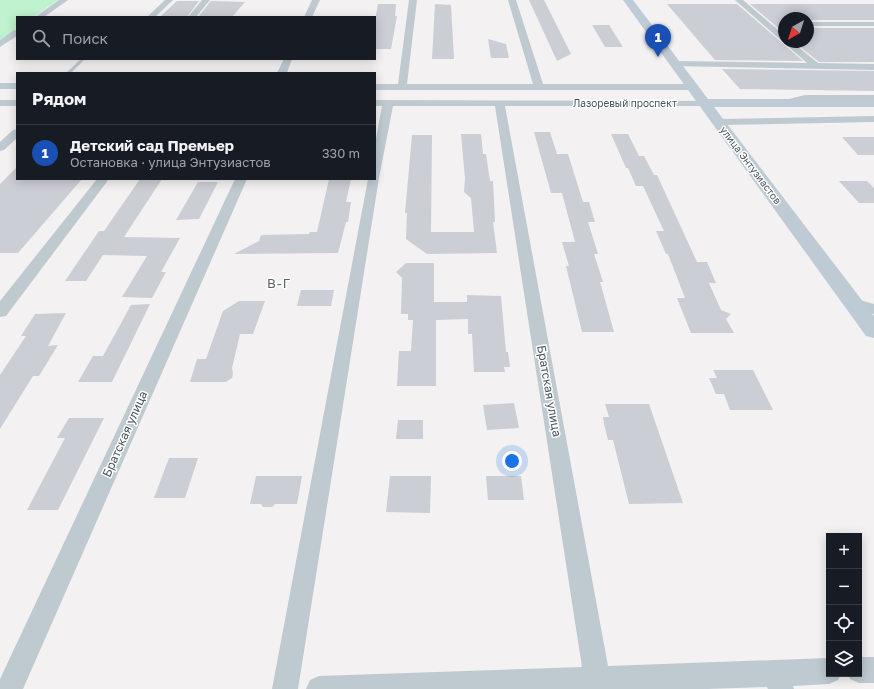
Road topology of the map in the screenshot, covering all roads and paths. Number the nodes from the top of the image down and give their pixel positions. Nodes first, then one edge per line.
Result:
1 (64, 0) edge
2 (169, 0) edge
3 (206, 0) edge
4 (316, 0) edge
5 (413, 0) edge
6 (512, 0) edge
7 (628, 0) edge
8 (739, 0) edge
9 (40, 16) edge
10 (152, 16) edge
11 (193, 16) edge
12 (308, 16) edge
13 (766, 24) junction
14 (778, 24) dead end
15 (814, 24) edge
16 (874, 24) edge
17 (16, 33) edge
18 (778, 34) edge
19 (0, 44) edge
20 (794, 48) edge
21 (82, 60) edge
22 (288, 60) edge
23 (674, 64) junction
24 (816, 66) junction
25 (874, 67) edge
26 (69, 72) edge
27 (282, 72) edge
28 (1, 86) edge
29 (16, 86) edge
30 (376, 87) edge
31 (402, 87) junction
32 (539, 87) junction
33 (692, 87) junction
34 (874, 98) edge
35 (0, 103) edge
36 (16, 103) edge
37 (376, 103) edge
38 (388, 103) junction
39 (785, 103) junction
40 (874, 103) edge
41 (500, 104) junction
42 (707, 106) junction
43 (874, 108) edge
44 (874, 119) edge
45 (719, 122) junction
46 (16, 133) edge
47 (0, 148) edge
48 (376, 169) edge
49 (102, 180) edge
50 (241, 180) edge
51 (374, 180) edge
52 (854, 303) junction
53 (874, 309) edge
54 (0, 312) edge
55 (874, 331) edge
56 (862, 670) edge
57 (874, 670) edge
58 (826, 672) edge
59 (597, 679) junction
60 (778, 680) edge
61 (395, 688) edge
62 (9, 689) edge
63 (284, 689) edge
64 (319, 689) edge

1 - 9 street
2 - 10 street
3 - 11 street
4 - 12 street
5 - 31 street
6 - 32 street
7 - 23 street, улица Энтузиастов
8 - 13 street
13 - 14 street
13 - 18 street
15 - 16 street
17 - 19 street
20 - 24 street
21 - 26 lane
22 - 27 street
23 - 24 street
23 - 33 street, улица Энтузиастов
24 - 25 street
28 - 29 street
30 - 31 street, Лазоревый проспект
31 - 32 street, Лазоревый проспект
32 - 33 street, Лазоревый проспект
33 - 42 street, улица Энтузиастов
34 - 39 street
35 - 36 street
37 - 38 street, Лазоревый проспект
38 - 41 street, Лазоревый проспект
38 - 48 street
39 - 40 street, Лазоревый проспект
39 - 42 street, Лазоревый проспект
41 - 42 street, Лазоревый проспект
41 - 59 street, Братская улица
42 - 43 street, Лазоревый проспект
42 - 45 street, улица Энтузиастов
44 - 45 street
45 - 52 street, улица Энтузиастов
46 - 47 street
49 - 54 street
50 - 62 street, Братская улица
51 - 63 street
52 - 53 street
52 - 55 street, улица Энтузиастов
56 - 57 street
58 - 60 street
59 - 60 street
59 - 61 street
61 - 64 street

